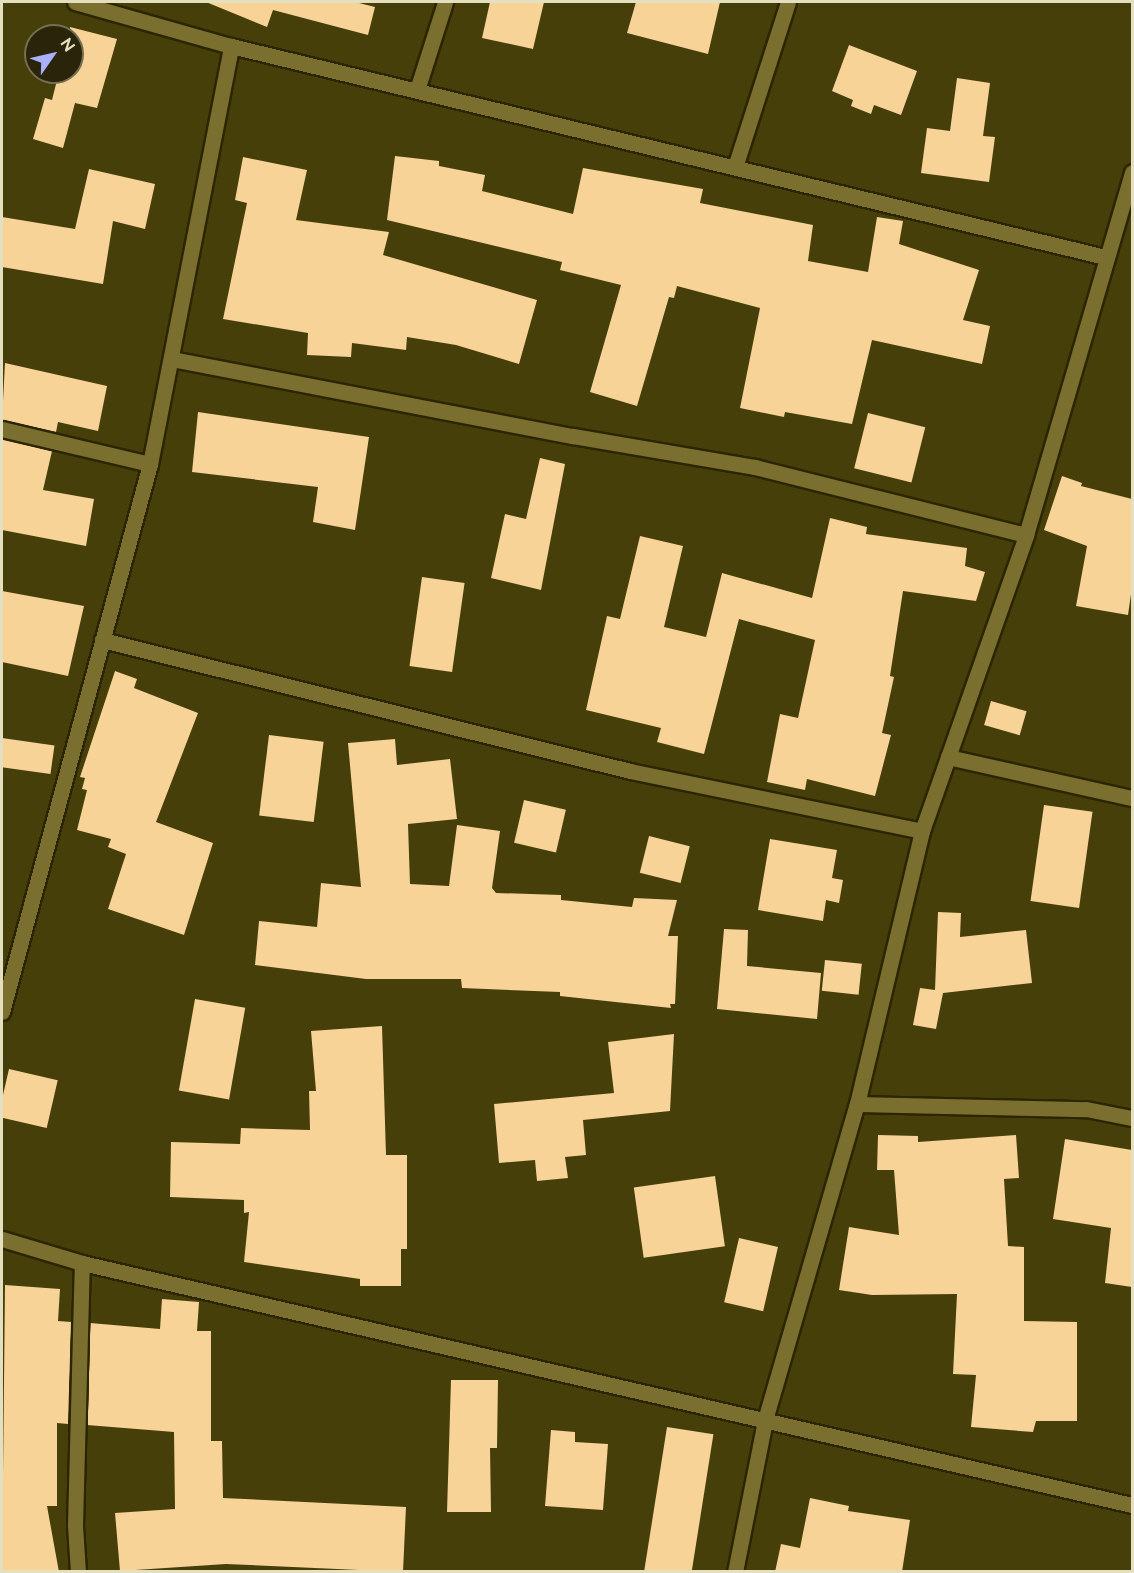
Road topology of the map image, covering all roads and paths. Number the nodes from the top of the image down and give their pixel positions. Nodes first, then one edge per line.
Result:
1 (75, 2) edge
2 (445, 2) edge
3 (788, 2) edge
4 (231, 46) junction
5 (417, 90) junction
6 (735, 167) junction
7 (1132, 172) edge
8 (1105, 257) junction
9 (172, 359) junction
10 (2, 429) edge
11 (150, 464) junction
12 (1026, 534) junction
13 (102, 640) junction
14 (948, 758) junction
15 (1132, 798) edge
16 (922, 831) junction
17 (2, 1012) edge
18 (857, 1104) junction
19 (1132, 1118) edge
20 (2, 1239) edge
21 (82, 1263) junction
22 (765, 1420) junction
23 (1132, 1505) edge
24 (78, 1572) edge
25 (735, 1572) edge

1 - 4 street
2 - 5 street
3 - 6 street
4 - 5 street
4 - 9 street
5 - 6 street
6 - 8 street
7 - 8 street
8 - 12 street
9 - 11 street
9 - 12 street
10 - 11 street
11 - 13 street
12 - 14 street
13 - 16 street
13 - 17 street
14 - 15 street
14 - 16 street
16 - 18 street
18 - 19 street
18 - 22 street
20 - 21 street
21 - 22 street
21 - 24 street
22 - 23 street
22 - 25 street

